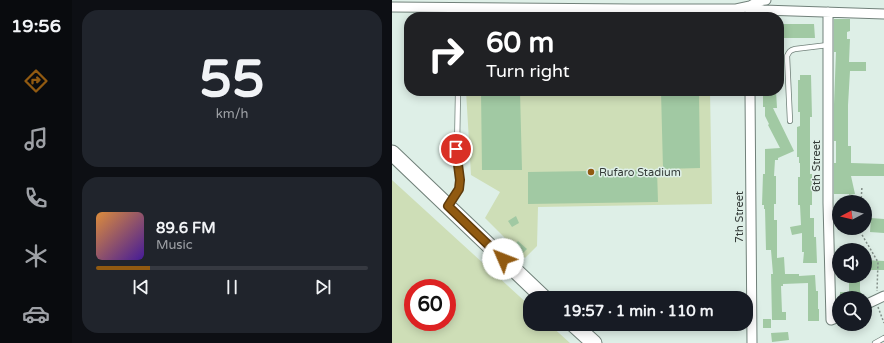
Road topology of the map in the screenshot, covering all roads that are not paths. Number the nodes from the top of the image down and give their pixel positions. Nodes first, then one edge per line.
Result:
1 (766, 0) edge
2 (484, 3) edge
3 (736, 4) edge
4 (633, 5) edge
5 (750, 6) junction
6 (392, 7) edge
7 (460, 7) junction
8 (460, 12) edge
9 (750, 12) edge
10 (828, 12) junction
11 (884, 14) edge
12 (828, 45) junction
13 (458, 96) edge
14 (750, 96) edge
15 (790, 121) dead end
16 (392, 153) edge
17 (448, 206) junction
18 (537, 291) edge
19 (833, 291) edge
20 (581, 331) edge
21 (884, 338) edge
22 (594, 343) edge
23 (752, 343) edge
24 (875, 343) edge

1 - 5 street
2 - 4 street
2 - 7 street
3 - 4 street
3 - 5 street
5 - 9 street
5 - 10 street
6 - 7 street
7 - 8 lane
10 - 11 street
10 - 12 street, 6th Street
12 - 15 lane
12 - 19 street, 6th Street
13 - 17 lane
14 - 23 street, 7th Street
16 - 17 main road
17 - 18 main road
20 - 22 main road
21 - 24 lane

